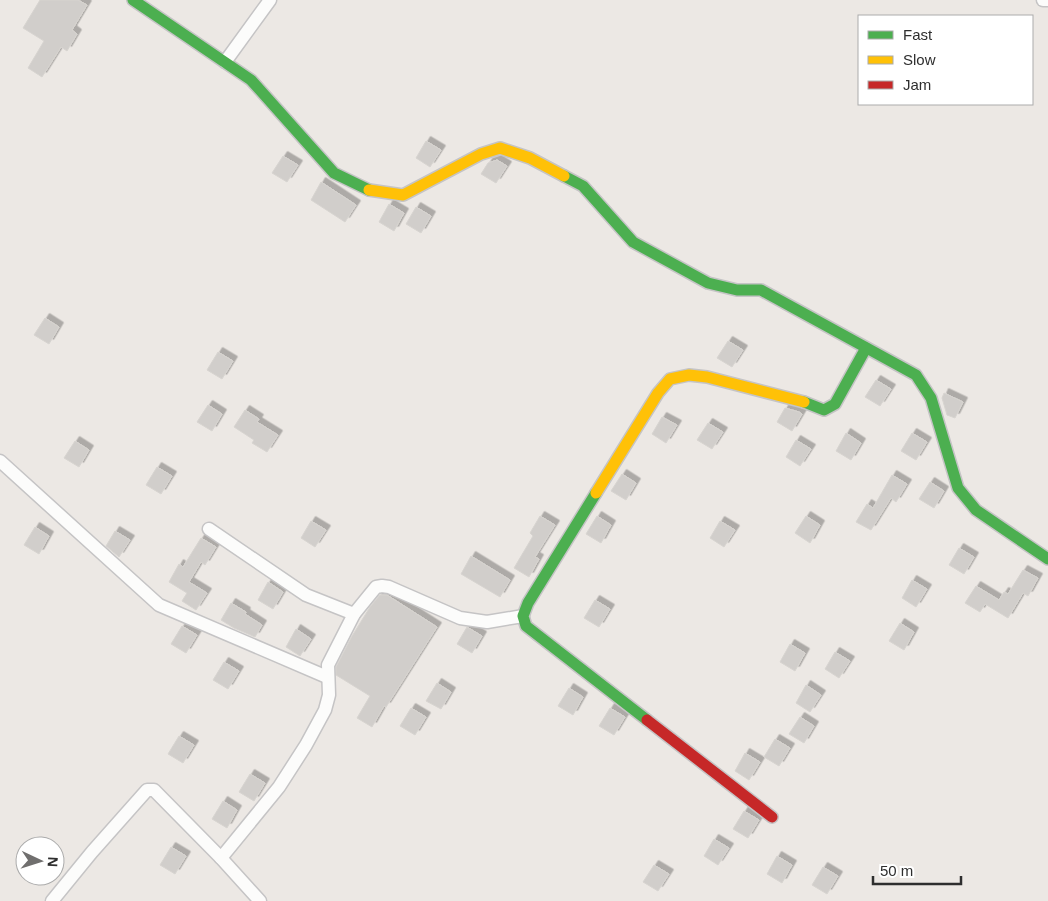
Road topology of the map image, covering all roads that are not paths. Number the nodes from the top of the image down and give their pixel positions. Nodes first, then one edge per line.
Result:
1 (132, 0) edge
2 (270, 0) edge
3 (1043, 0) edge
4 (1048, 0) edge
5 (225, 62) junction
6 (866, 348) junction
7 (0, 461) edge
8 (209, 529) dead end
9 (1048, 559) edge
10 (354, 614) junction
11 (523, 616) junction
12 (327, 677) junction
13 (772, 817) dead end
14 (221, 858) junction
15 (52, 901) edge
16 (260, 901) edge

1 - 5 street
2 - 5 street
3 - 4 street
5 - 6 street
6 - 9 street
6 - 11 street
7 - 12 street
8 - 10 street
10 - 11 street
10 - 12 street
11 - 13 street
12 - 14 street
14 - 15 street
14 - 16 street

